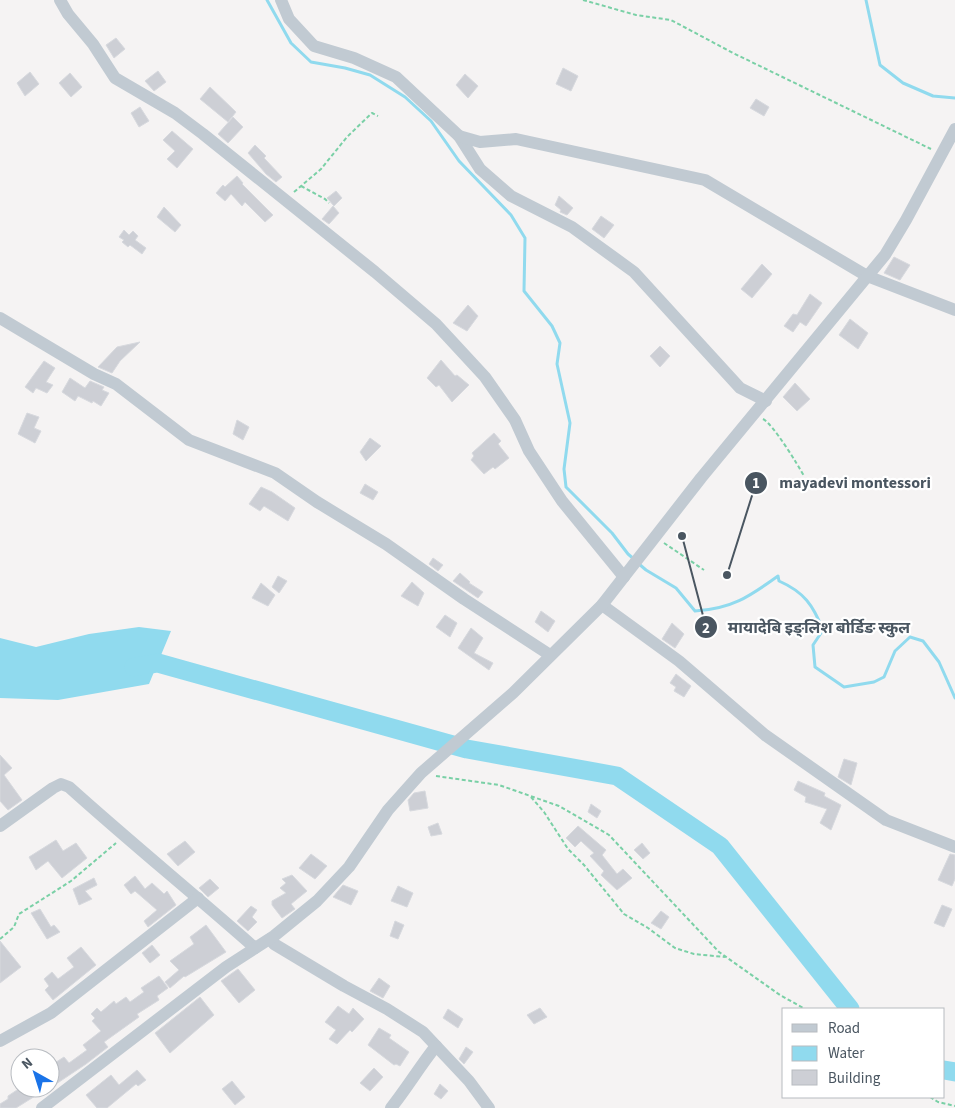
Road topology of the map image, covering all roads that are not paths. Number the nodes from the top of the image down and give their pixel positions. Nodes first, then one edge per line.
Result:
1 (60, 0) edge
2 (281, 0) edge
3 (955, 129) edge
4 (458, 136) junction
5 (867, 276) junction
6 (955, 310) edge
7 (0, 318) edge
8 (766, 401) junction
9 (627, 572) junction
10 (602, 605) junction
11 (550, 654) junction
12 (0, 826) edge
13 (955, 847) edge
14 (198, 898) junction
15 (270, 939) junction
16 (255, 948) junction
17 (0, 1041) edge
18 (436, 1046) junction
19 (42, 1108) edge
20 (391, 1108) edge
21 (489, 1108) edge

1 - 9 street
2 - 4 street
3 - 5 street
4 - 5 street
4 - 8 street
5 - 6 street
5 - 8 street
7 - 11 street
8 - 9 street
9 - 10 street
10 - 11 street
10 - 13 street
11 - 15 street
12 - 14 street
14 - 16 street
14 - 17 street
15 - 16 street
15 - 18 street
16 - 19 street
18 - 20 street
18 - 21 street

